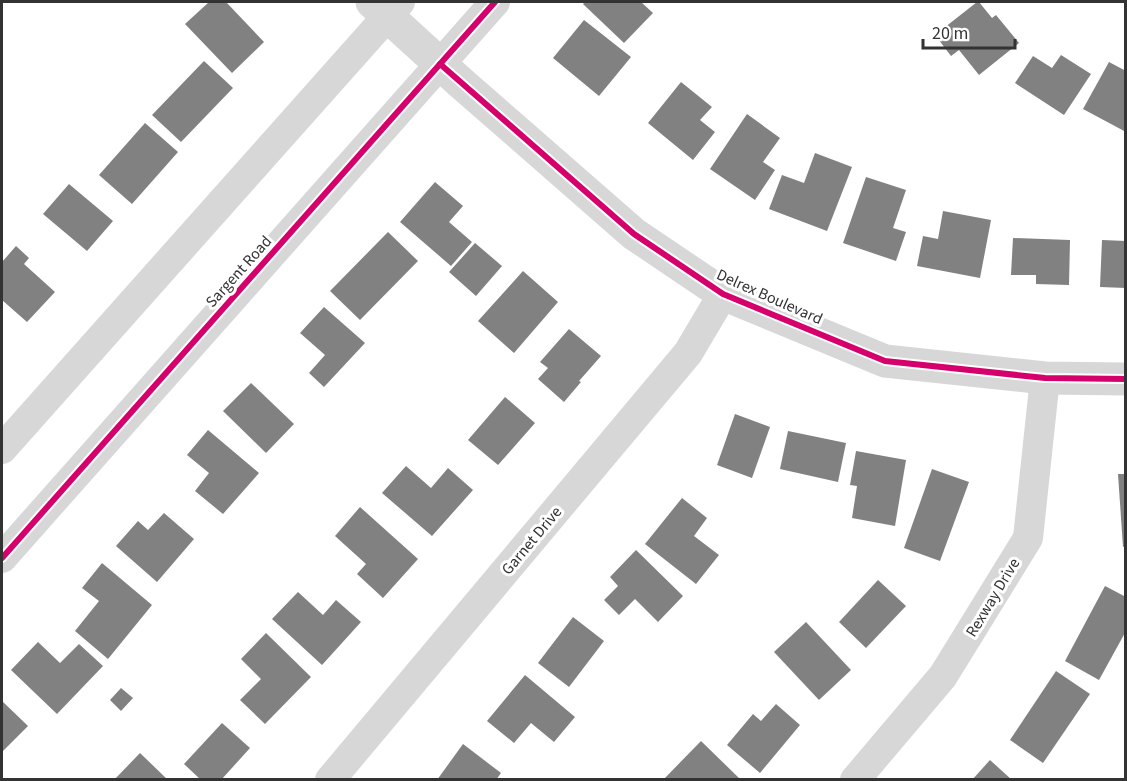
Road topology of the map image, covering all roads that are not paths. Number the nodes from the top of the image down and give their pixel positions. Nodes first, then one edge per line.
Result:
1 (495, 2) edge
2 (386, 6) edge
3 (440, 64) junction
4 (723, 294) junction
5 (1045, 378) junction
6 (1125, 379) edge
7 (2, 449) edge
8 (7, 542) edge
9 (330, 780) edge
10 (855, 780) edge

1 - 3 street, Sargent Road
2 - 3 street, Delrex Boulevard
2 - 7 street
3 - 4 street, Delrex Boulevard
3 - 8 street, Sargent Road
4 - 5 street, Delrex Boulevard
4 - 9 street, Garnet Drive
5 - 6 street, Delrex Boulevard
5 - 10 street, Rexway Drive

